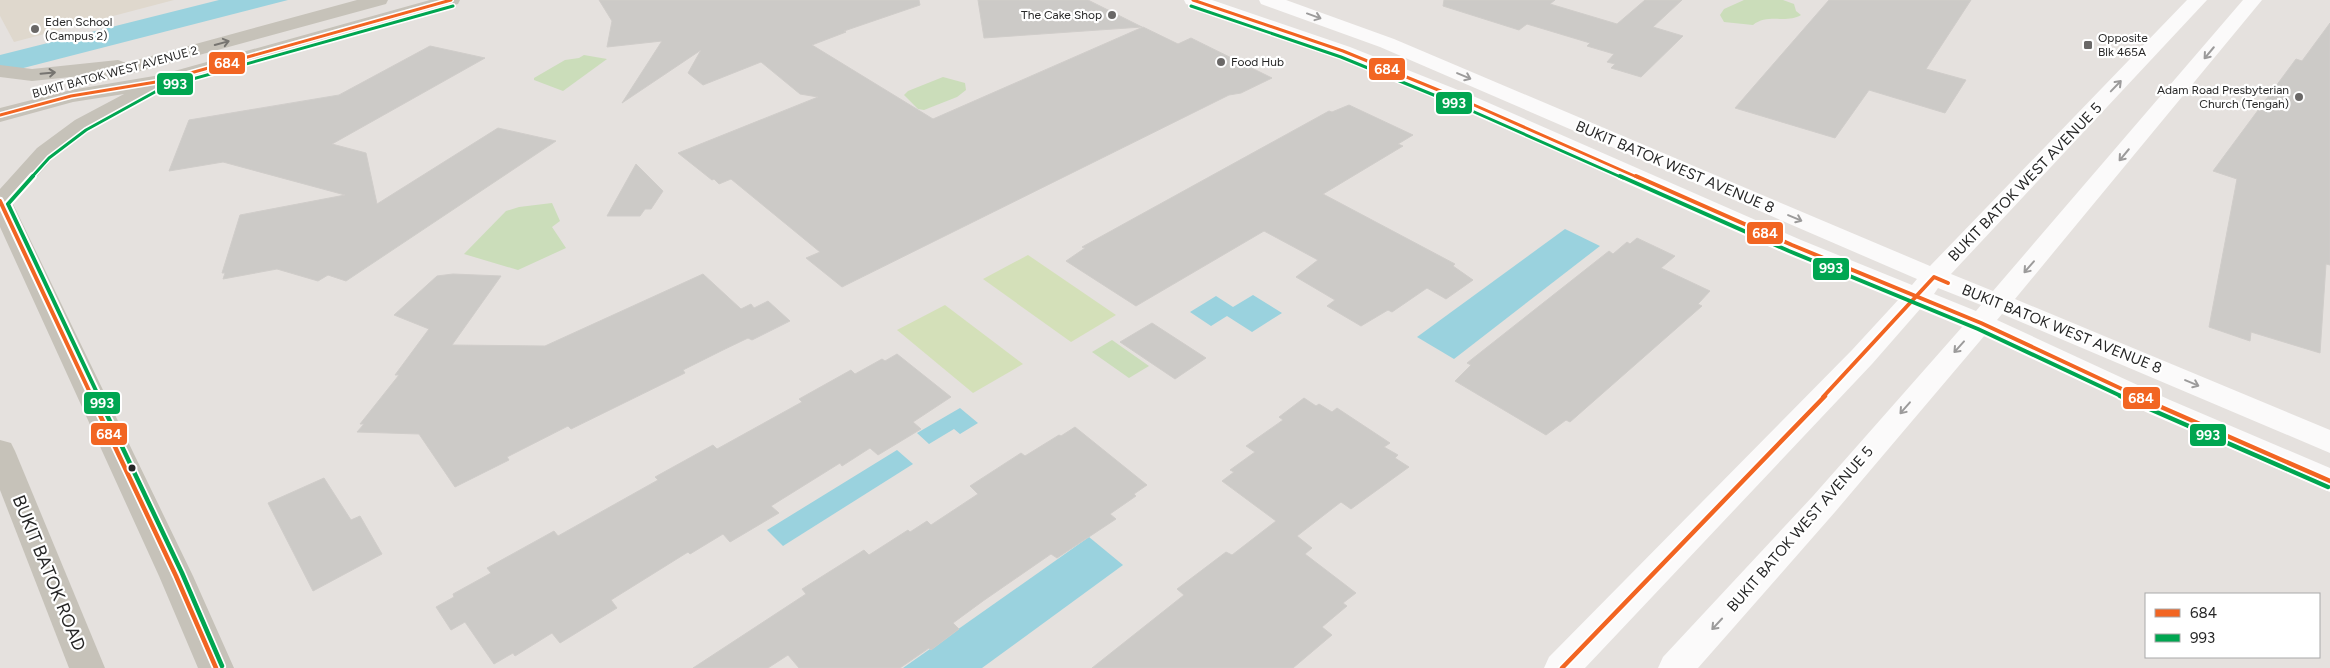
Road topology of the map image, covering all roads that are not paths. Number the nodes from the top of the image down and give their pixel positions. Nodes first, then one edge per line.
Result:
1 (379, 0) edge
2 (451, 0) edge
3 (1193, 0) edge
4 (1268, 0) edge
5 (2198, 0) edge
6 (2253, 0) edge
7 (316, 18) junction
8 (311, 40) junction
9 (142, 64) junction
10 (0, 71) edge
11 (162, 81) junction
12 (0, 104) edge
13 (0, 115) edge
14 (0, 202) edge
15 (1926, 286) junction
16 (1999, 302) junction
17 (1981, 323) junction
18 (2330, 442) edge
19 (0, 451) edge
20 (2330, 481) edge
21 (87, 668) edge
22 (216, 668) edge
23 (1562, 668) edge
24 (1676, 668) edge

1 - 7 main road, BUKIT BATOK WEST AVENUE 2
2 - 8 main road, BUKIT BATOK WEST AVENUE 2
3 - 15 street, BUKIT BATOK WEST AVENUE 8
4 -> 15 street, BUKIT BATOK WEST AVENUE 8
15 -> 5 street, BUKIT BATOK WEST AVENUE 5
6 -> 16 street, BUKIT BATOK WEST AVENUE 5
7 - 8 main road, BUKIT BATOK WEST AVENUE 2
9 -> 7 main road, BUKIT BATOK WEST AVENUE 2
8 - 11 main road, BUKIT BATOK WEST AVENUE 2
10 -> 9 main road
9 - 12 main road, BUKIT BATOK WEST AVENUE 2
11 - 13 main road, BUKIT BATOK WEST AVENUE 2
11 - 14 main road
14 - 22 main road
15 - 16 street, BUKIT BATOK WEST AVENUE 8
15 - 17 street, BUKIT BATOK WEST AVENUE 8
15 - 23 street, BUKIT BATOK WEST AVENUE 5
16 - 17 street, BUKIT BATOK WEST AVENUE 5
16 -> 18 street, BUKIT BATOK WEST AVENUE 8
17 - 20 street, BUKIT BATOK WEST AVENUE 8
17 -> 24 street, BUKIT BATOK WEST AVENUE 5
19 - 21 main road, BUKIT BATOK ROAD

